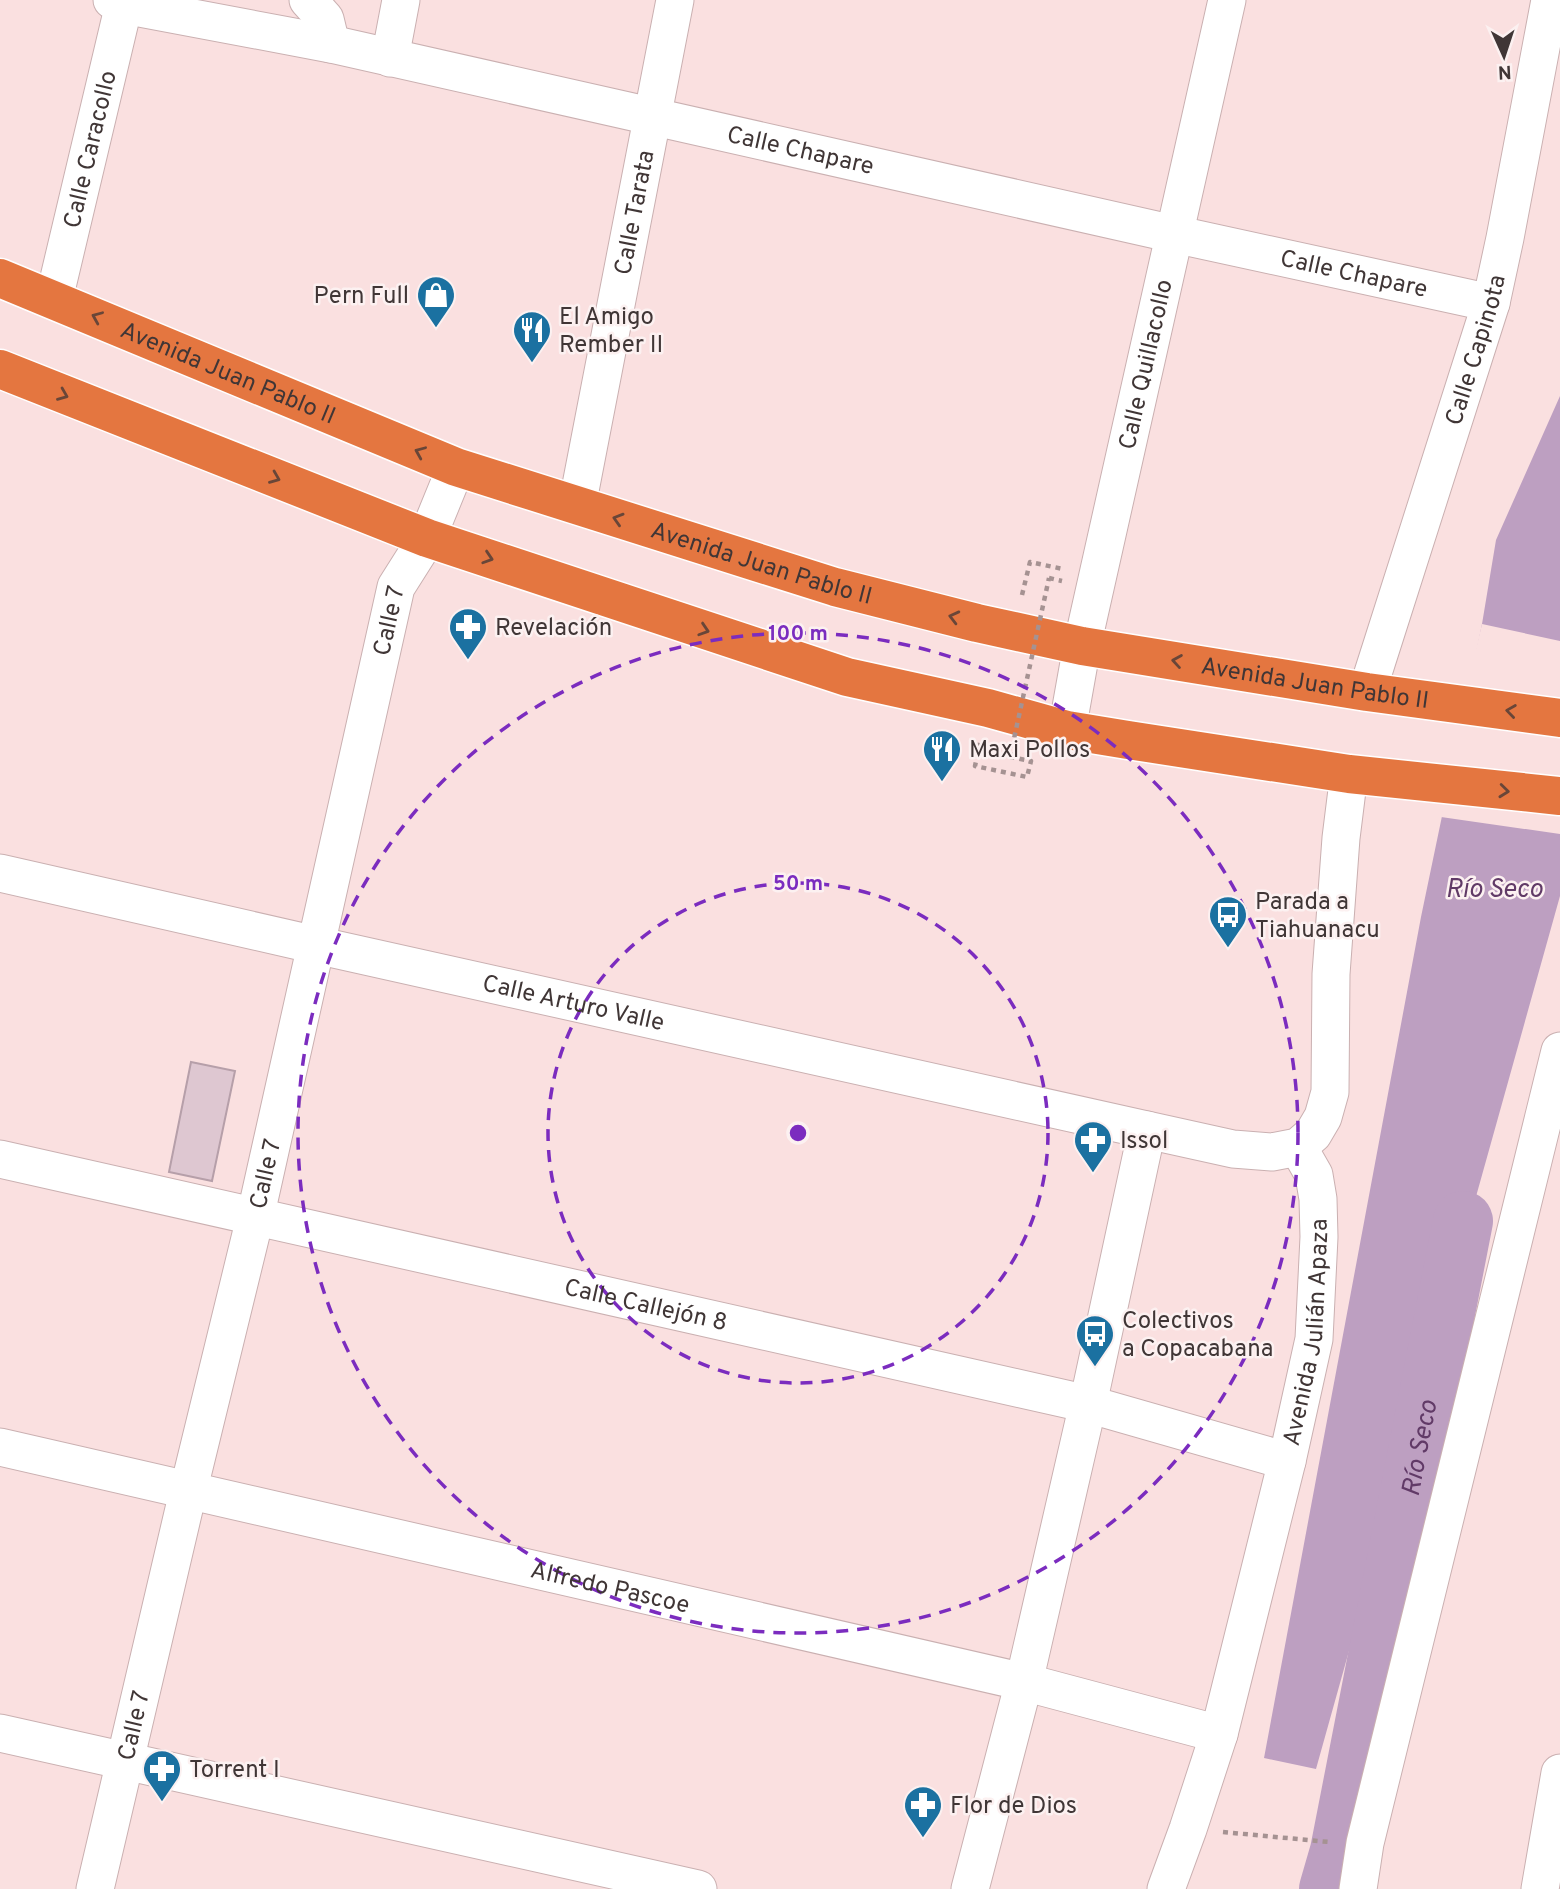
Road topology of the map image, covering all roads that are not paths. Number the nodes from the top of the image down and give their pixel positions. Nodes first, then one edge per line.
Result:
1 (308, 0) edge
2 (401, 0) edge
3 (674, 0) edge
4 (1227, 0) edge
5 (1550, 0) edge
6 (120, 2) edge
7 (331, 44) junction
8 (390, 58) junction
9 (653, 116) junction
10 (1174, 234) junction
11 (0, 278) edge
12 (54, 299) junction
13 (1491, 303) junction
14 (0, 369) edge
15 (456, 467) junction
16 (577, 506) junction
17 (428, 538) junction
18 (1082, 646) junction
19 (1367, 692) junction
20 (1560, 719) edge
21 (1067, 730) junction
22 (1349, 774) junction
23 (1560, 796) edge
24 (0, 873) edge
25 (316, 945) junction
26 (1560, 1051) edge
27 (1147, 1130) junction
28 (1298, 1147) junction
29 (0, 1159) edge
30 (255, 1218) junction
31 (1088, 1405) junction
32 (0, 1447) edge
33 (1287, 1461) junction
34 (188, 1492) junction
35 (1024, 1682) junction
36 (0, 1733) edge
37 (1219, 1734) junction
38 (124, 1761) junction
39 (1560, 1773) edge
40 (95, 1889) edge
41 (698, 1889) edge
42 (970, 1889) edge
43 (1166, 1889) edge
44 (1358, 1889) edge
45 (1540, 1889) edge

1 - 7 street
2 - 8 street
3 - 9 street, Calle Tarata
4 - 10 street, Calle Quillacollo
5 - 13 street, Calle Capinota
6 - 7 street, Calle Chapare
6 - 12 street, Calle Caracollo
7 - 8 street, Calle Chapare
8 - 9 street, Calle Chapare
9 - 10 street, Calle Chapare
9 - 16 street, Calle Tarata
10 - 13 street, Calle Chapare
10 - 18 street, Calle Quillacollo
11 - 12 highway, Avenida Juan Pablo II
15 -> 12 highway, Avenida Juan Pablo II
13 - 19 street, Calle Capinota
14 -> 17 highway
15 - 16 highway, Avenida Juan Pablo II
15 - 17 street, Calle 7
18 -> 16 highway, Avenida Juan Pablo II
17 -> 21 highway
17 - 25 street, Calle 7
19 -> 18 highway, Avenida Juan Pablo II
18 - 21 street, Calle Quillacollo
20 -> 19 highway, Avenida Juan Pablo II
21 - 22 highway
22 -> 23 highway
22 - 28 street
24 - 25 street, Calle Arturo Valle
25 - 27 street, Calle Arturo Valle
25 - 30 street, Calle 7
26 - 44 street
27 - 28 street
27 - 31 street
28 - 33 street, Avenida Julián Apaza
29 - 30 street, Calle Callejón 8
30 - 31 street, Calle Callejón 8
30 - 34 street, Calle 7
31 - 33 street, Calle Callejón 8
31 - 35 street
32 - 34 street, Alfredo Pascoe
33 - 37 street, Avenida Julián Apaza
34 - 35 street, Alfredo Pascoe
34 - 38 street, Calle 7
35 - 37 street, Alfredo Pascoe
35 - 42 street
36 - 38 street
37 - 43 street, Avenida Julián Apaza
38 - 40 street, Calle 7
38 - 41 street
39 - 45 street

